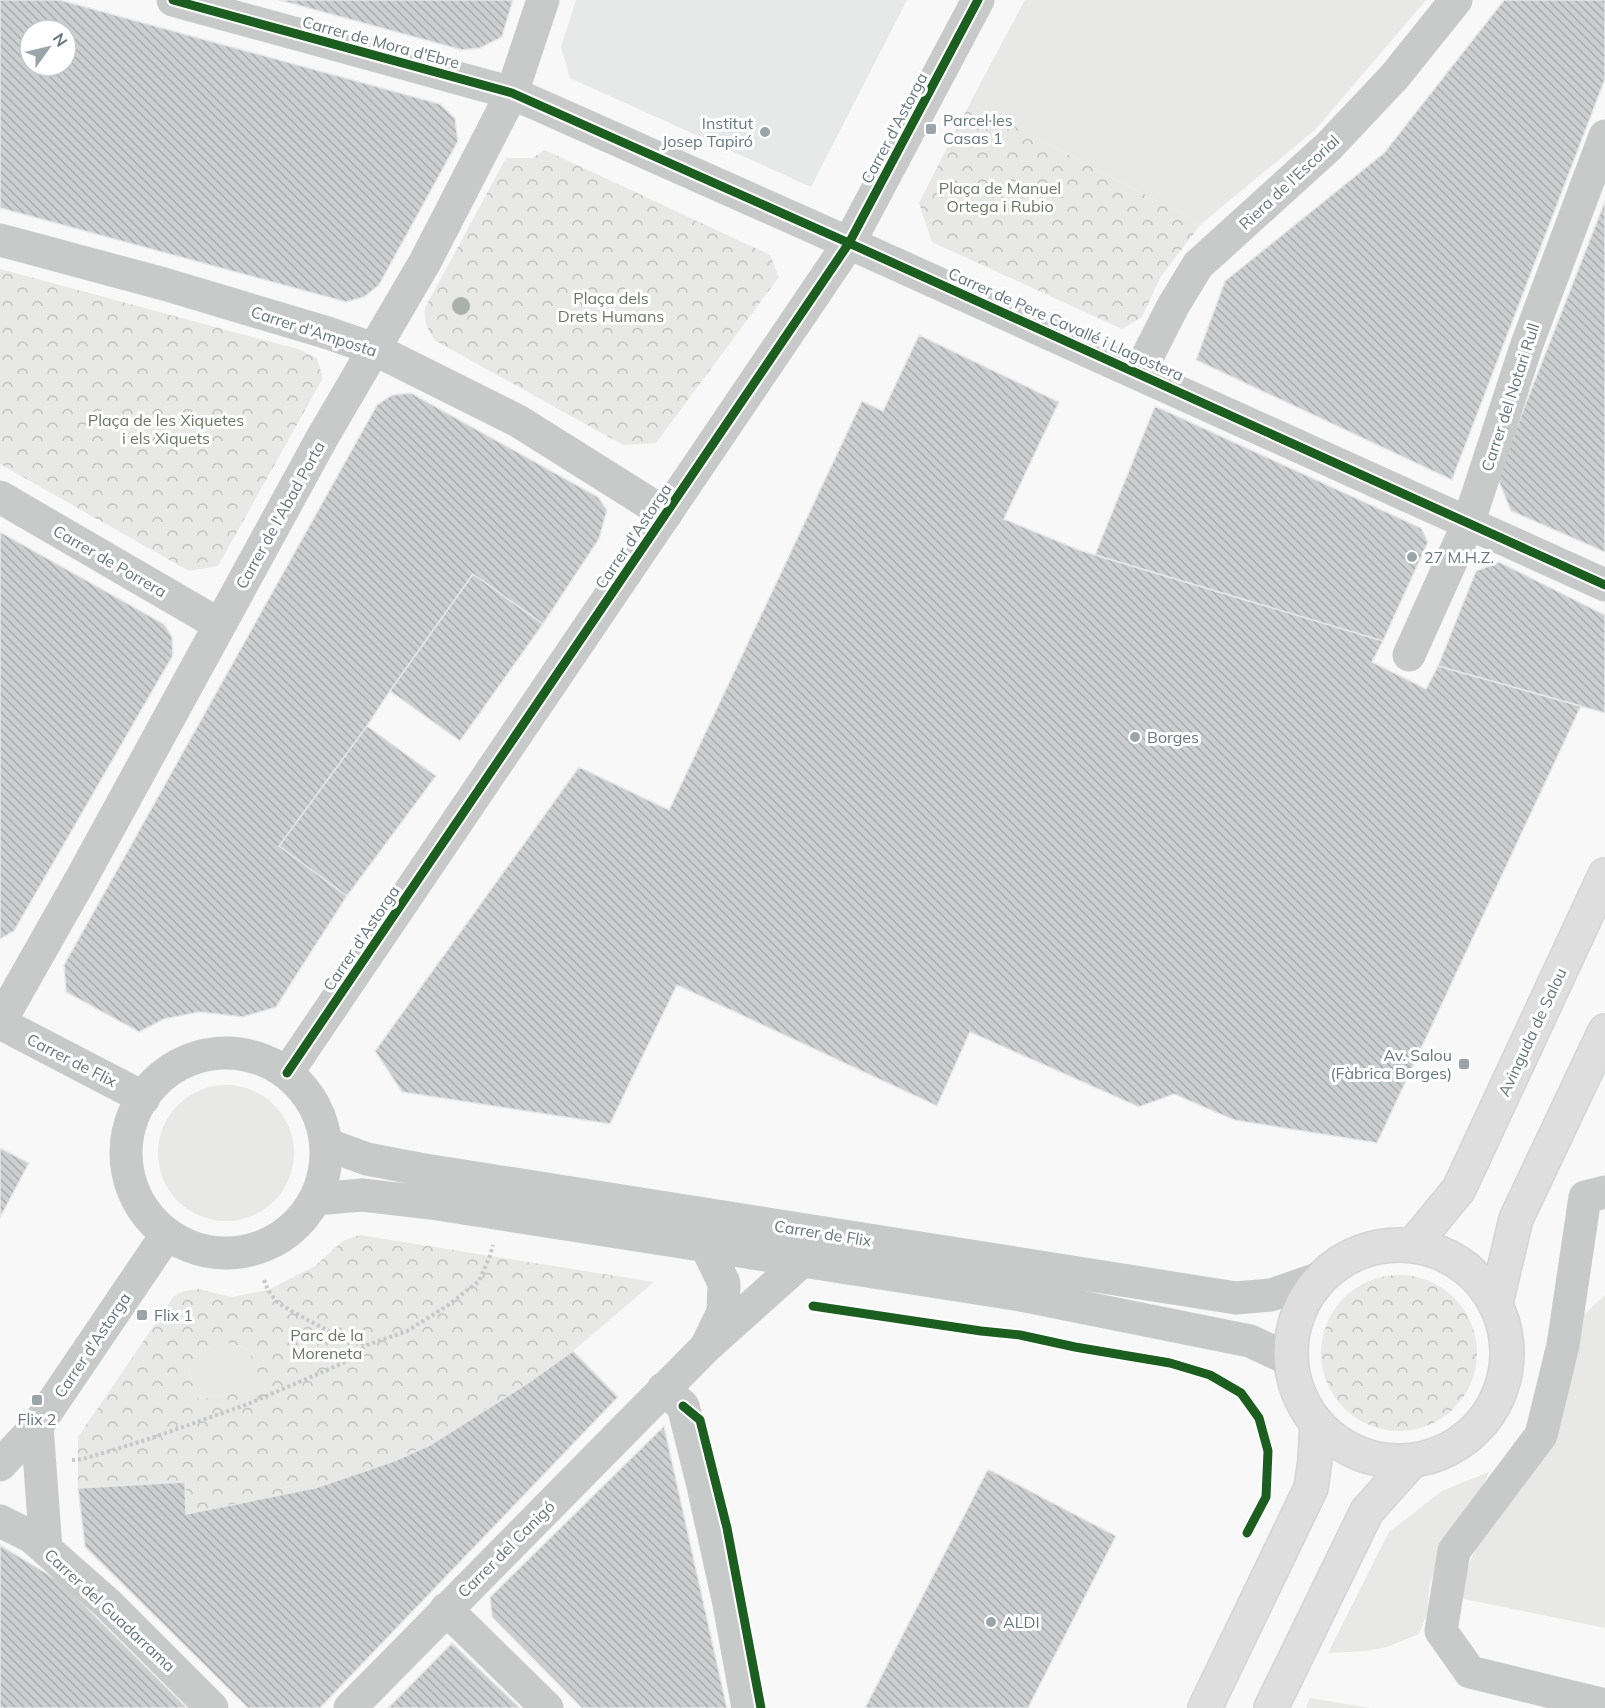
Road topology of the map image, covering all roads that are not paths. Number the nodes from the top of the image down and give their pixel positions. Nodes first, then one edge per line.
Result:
1 (173, 0) edge
2 (543, 0) edge
3 (978, 0) edge
4 (1456, 0) edge
5 (512, 93) junction
6 (1605, 136) edge
7 (0, 240) edge
8 (849, 243) junction
9 (374, 349) junction
10 (1139, 374) junction
11 (0, 497) edge
12 (666, 514) junction
13 (1468, 524) junction
14 (1605, 585) edge
15 (220, 625) junction
16 (1408, 655) dead end
17 (1605, 875) edge
18 (0, 1022) edge
19 (1605, 1031) edge
20 (1593, 1072) edge
21 (287, 1074) junction
22 (144, 1098) junction
23 (326, 1144) junction
24 (1595, 1194) edge
25 (315, 1199) junction
26 (167, 1234) junction
27 (1413, 1245) junction
28 (706, 1246) junction
29 (802, 1261) junction
30 (1320, 1278) junction
31 (1496, 1303) junction
32 (706, 1347) junction
33 (1291, 1360) junction
34 (663, 1389) junction
35 (1317, 1424) junction
36 (37, 1426) junction
37 (1412, 1461) junction
38 (0, 1465) edge
39 (0, 1521) edge
40 (46, 1550) junction
41 (446, 1609) junction
42 (1605, 1705) edge
43 (212, 1708) edge
44 (350, 1708) edge
45 (547, 1708) edge
46 (748, 1708) edge
47 (1204, 1708) edge
48 (1271, 1708) edge

1 - 5 street, Carrer de Mora d'Ebre
2 - 5 street, Carrer de l'Abad Porta
3 - 8 street, Carrer d'Astorga
4 - 10 street, Riera de l'Escorial
5 - 8 street, Carrer de Pere Cavallé i Llagostera
5 - 9 street, Carrer de l'Abad Porta
6 - 13 street, Carrer del Notari Rull
7 - 9 street, Carrer d'Amposta
8 - 10 street, Carrer de Pere Cavallé i Llagostera
8 - 12 street, Carrer d'Astorga
9 - 12 street, Carrer d'Amposta
9 - 15 street, Carrer de l'Abad Porta
10 - 13 street, Carrer de Pere Cavallé i Llagostera
11 - 15 street, Carrer de Porrera
12 - 21 street, Carrer d'Astorga
13 - 14 street, Carrer de Pere Cavallé i Llagostera
13 - 16 street, Carrer del Notari Rull
15 - 18 street, Carrer de l'Abad Porta
17 - 27 main road, Avinguda de Salou
18 - 22 street, Carrer de Flix
19 - 20 main road
20 - 31 main road
21 - 22 street
21 - 23 street
22 - 26 street
23 - 25 street
23 - 30 street, Carrer de Flix
24 - 42 street
25 - 26 street
25 - 28 street, Carrer de Flix
26 - 36 street, Carrer d'Astorga
27 - 30 main road
27 - 31 main road
28 - 29 street, Carrer de Flix
28 - 32 street, Carrer del Canigó
29 - 32 street, Carrer del Canigó
29 - 33 street, Carrer de Flix
30 - 33 main road
31 - 37 main road
32 - 34 street, Carrer del Canigó
33 - 35 main road
34 - 41 street, Carrer del Canigó
34 - 46 street
35 - 37 main road
35 - 47 main road
36 - 38 street, Carrer d'Astorga
36 - 40 street
37 - 48 main road
39 - 40 street, Carrer del Guadarrama
40 - 43 street, Carrer del Guadarrama
41 - 44 street, Carrer del Canigó
41 - 45 street

